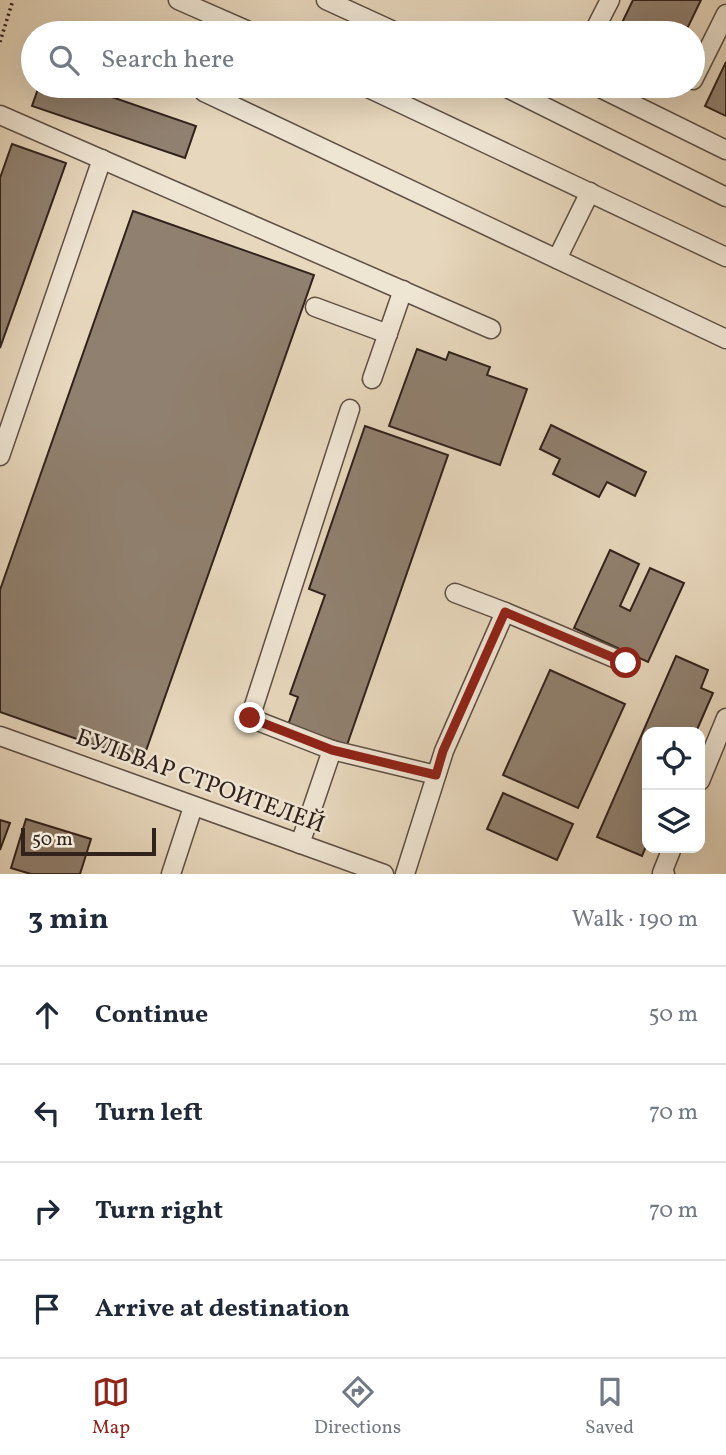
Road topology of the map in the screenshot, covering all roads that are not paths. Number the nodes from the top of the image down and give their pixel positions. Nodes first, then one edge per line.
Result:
1 (178, 0) edge
2 (326, 0) edge
3 (610, 0) edge
4 (726, 14) edge
5 (218, 21) edge
6 (372, 21) edge
7 (599, 21) edge
8 (705, 55) edge
9 (217, 98) edge
10 (390, 98) edge
11 (527, 98) edge
12 (620, 98) edge
13 (0, 115) edge
14 (726, 150) edge
15 (102, 159) junction
16 (590, 192) junction
17 (726, 197) edge
18 (726, 257) edge
19 (557, 260) junction
20 (403, 290) junction
21 (315, 307) dead end
22 (491, 329) dead end
23 (388, 334) junction
24 (726, 339) edge
25 (372, 379) dead end
26 (350, 409) dead end
27 (0, 456) edge
28 (455, 593) dead end
29 (505, 612) junction
30 (626, 663) dead end
31 (726, 718) edge
32 (0, 736) edge
33 (720, 748) edge
34 (332, 750) junction
35 (705, 773) edge
36 (436, 775) junction
37 (193, 807) junction
38 (300, 844) junction
39 (670, 853) edge
40 (171, 874) edge
41 (384, 874) edge
42 (405, 874) edge
43 (666, 874) edge

1 - 5 street
2 - 6 street
3 - 7 street
4 - 8 street
9 - 19 street
10 - 16 street
11 - 17 street
12 - 14 street
13 - 15 street
15 - 20 street
15 - 27 street
16 - 18 street
16 - 19 street
19 - 24 street
20 - 22 street
20 - 23 street
21 - 23 street
23 - 25 street
26 - 34 street
28 - 29 street
29 - 30 street
29 - 36 street
31 - 33 street
32 - 37 street, БУЛЬВАР СТРОИТЕЛЕЙ
33 - 35 street
34 - 36 street
34 - 38 street
36 - 42 street
37 - 38 street, БУЛЬВАР СТРОИТЕЛЕЙ
37 - 40 street
38 - 41 street, БУЛЬВАР СТРОИТЕЛЕЙ
39 - 43 street

